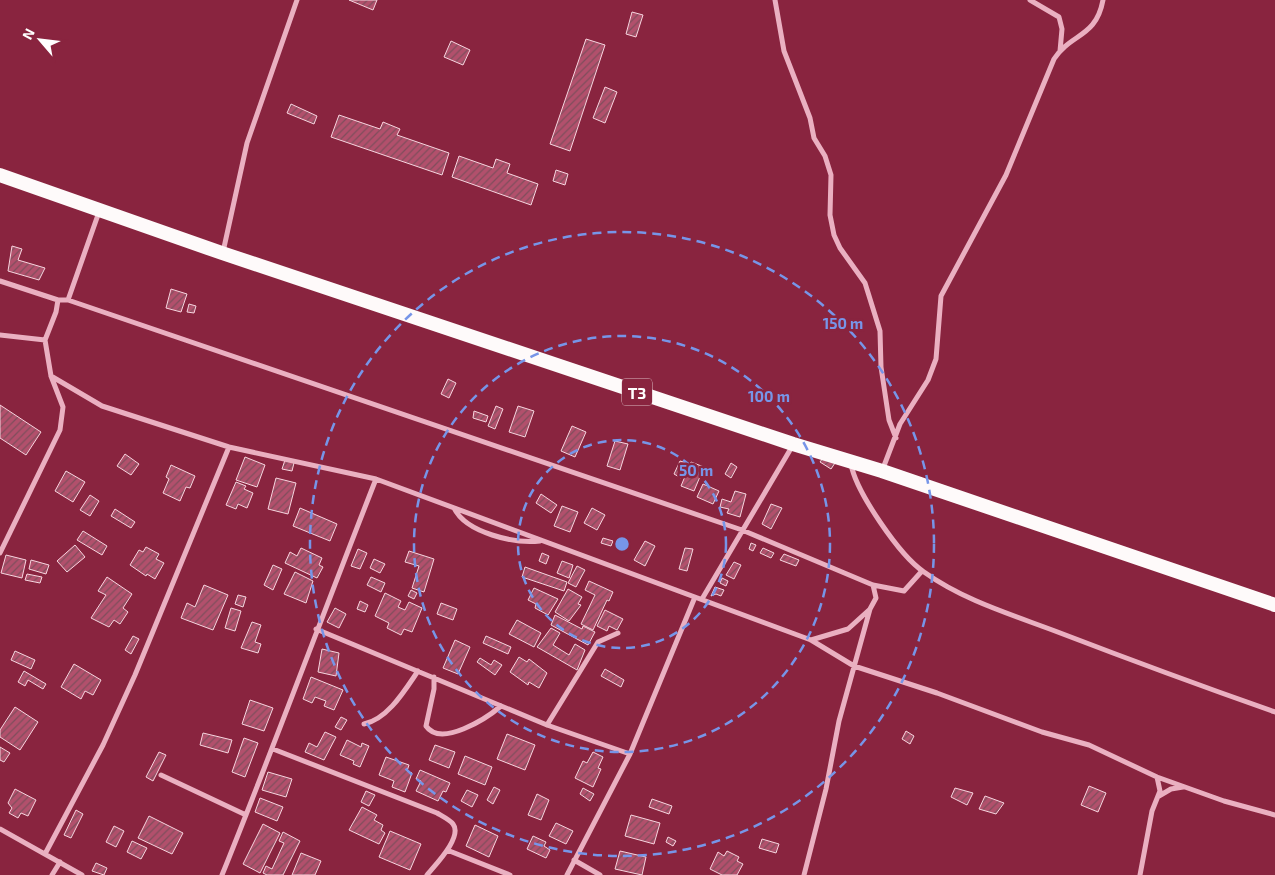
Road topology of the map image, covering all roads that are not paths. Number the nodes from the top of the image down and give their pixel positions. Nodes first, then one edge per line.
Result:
1 (297, 0) edge
2 (775, 0) edge
3 (1030, 0) edge
4 (1103, 0) edge
5 (1060, 51) junction
6 (0, 175) edge
7 (100, 209) junction
8 (222, 253) junction
9 (0, 281) edge
10 (58, 300) junction
11 (68, 300) junction
12 (0, 334) edge
13 (45, 340) junction
14 (51, 376) junction
15 (896, 439) junction
16 (793, 444) junction
17 (229, 447) junction
18 (850, 461) junction
19 (882, 471) junction
20 (376, 479) junction
21 (454, 508) junction
22 (742, 530) junction
23 (544, 541) junction
24 (0, 553) edge
25 (922, 571) junction
26 (873, 586) junction
27 (699, 598) junction
28 (1275, 606) edge
29 (870, 609) junction
30 (316, 629) junction
31 (618, 633) dead end
32 (811, 640) junction
33 (854, 666) junction
34 (418, 671) junction
35 (434, 677) junction
36 (501, 706) junction
37 (1275, 712) edge
38 (364, 724) dead end
39 (547, 725) junction
40 (273, 749) junction
41 (630, 754) junction
42 (161, 775) dead end
43 (1158, 777) junction
44 (1186, 786) junction
45 (1159, 797) junction
46 (246, 815) junction
47 (1275, 815) edge
48 (0, 829) edge
49 (446, 850) junction
50 (45, 854) junction
51 (574, 860) junction
52 (60, 862) junction
53 (52, 875) edge
54 (82, 875) edge
55 (222, 875) edge
56 (427, 875) edge
57 (510, 875) edge
58 (567, 875) edge
59 (600, 875) edge
60 (804, 875) edge
61 (1140, 875) edge

1 - 8 street
2 - 15 street
3 - 5 street
4 - 5 street
5 - 15 street
6 - 7 highway, T3
7 - 8 highway, T3
7 - 11 street
8 - 16 highway, T3
9 - 10 street
10 - 11 street
10 - 13 street
11 - 22 street
12 - 13 street
13 - 14 street
14 - 17 street
14 - 24 street
15 - 19 street
16 - 18 highway, T3
16 - 22 street
17 - 20 street
17 - 50 street
18 - 19 highway, T3
18 - 25 street
19 - 28 highway, T3
20 - 21 street
20 - 30 street
21 - 23 street
21 - 23 street
22 - 26 street
22 - 27 street
23 - 27 street
25 - 26 street
25 - 37 street
26 - 29 street
27 - 32 street
27 - 41 street
29 - 32 street
29 - 33 street
30 - 34 street
30 - 40 street
31 - 39 street
32 - 33 street
33 - 43 street
33 - 60 street
34 - 35 street
34 - 38 street
35 - 36 street
35 - 36 street
36 - 39 street
39 - 41 street
40 - 46 street
40 - 49 street
41 - 51 street
42 - 46 street
43 - 44 street
43 - 45 street
44 - 45 street
44 - 47 street
45 - 61 street
46 - 55 street
48 - 50 street
49 - 56 street
49 - 57 street
50 - 52 street
51 - 58 street
51 - 59 street
52 - 53 street
52 - 54 street

